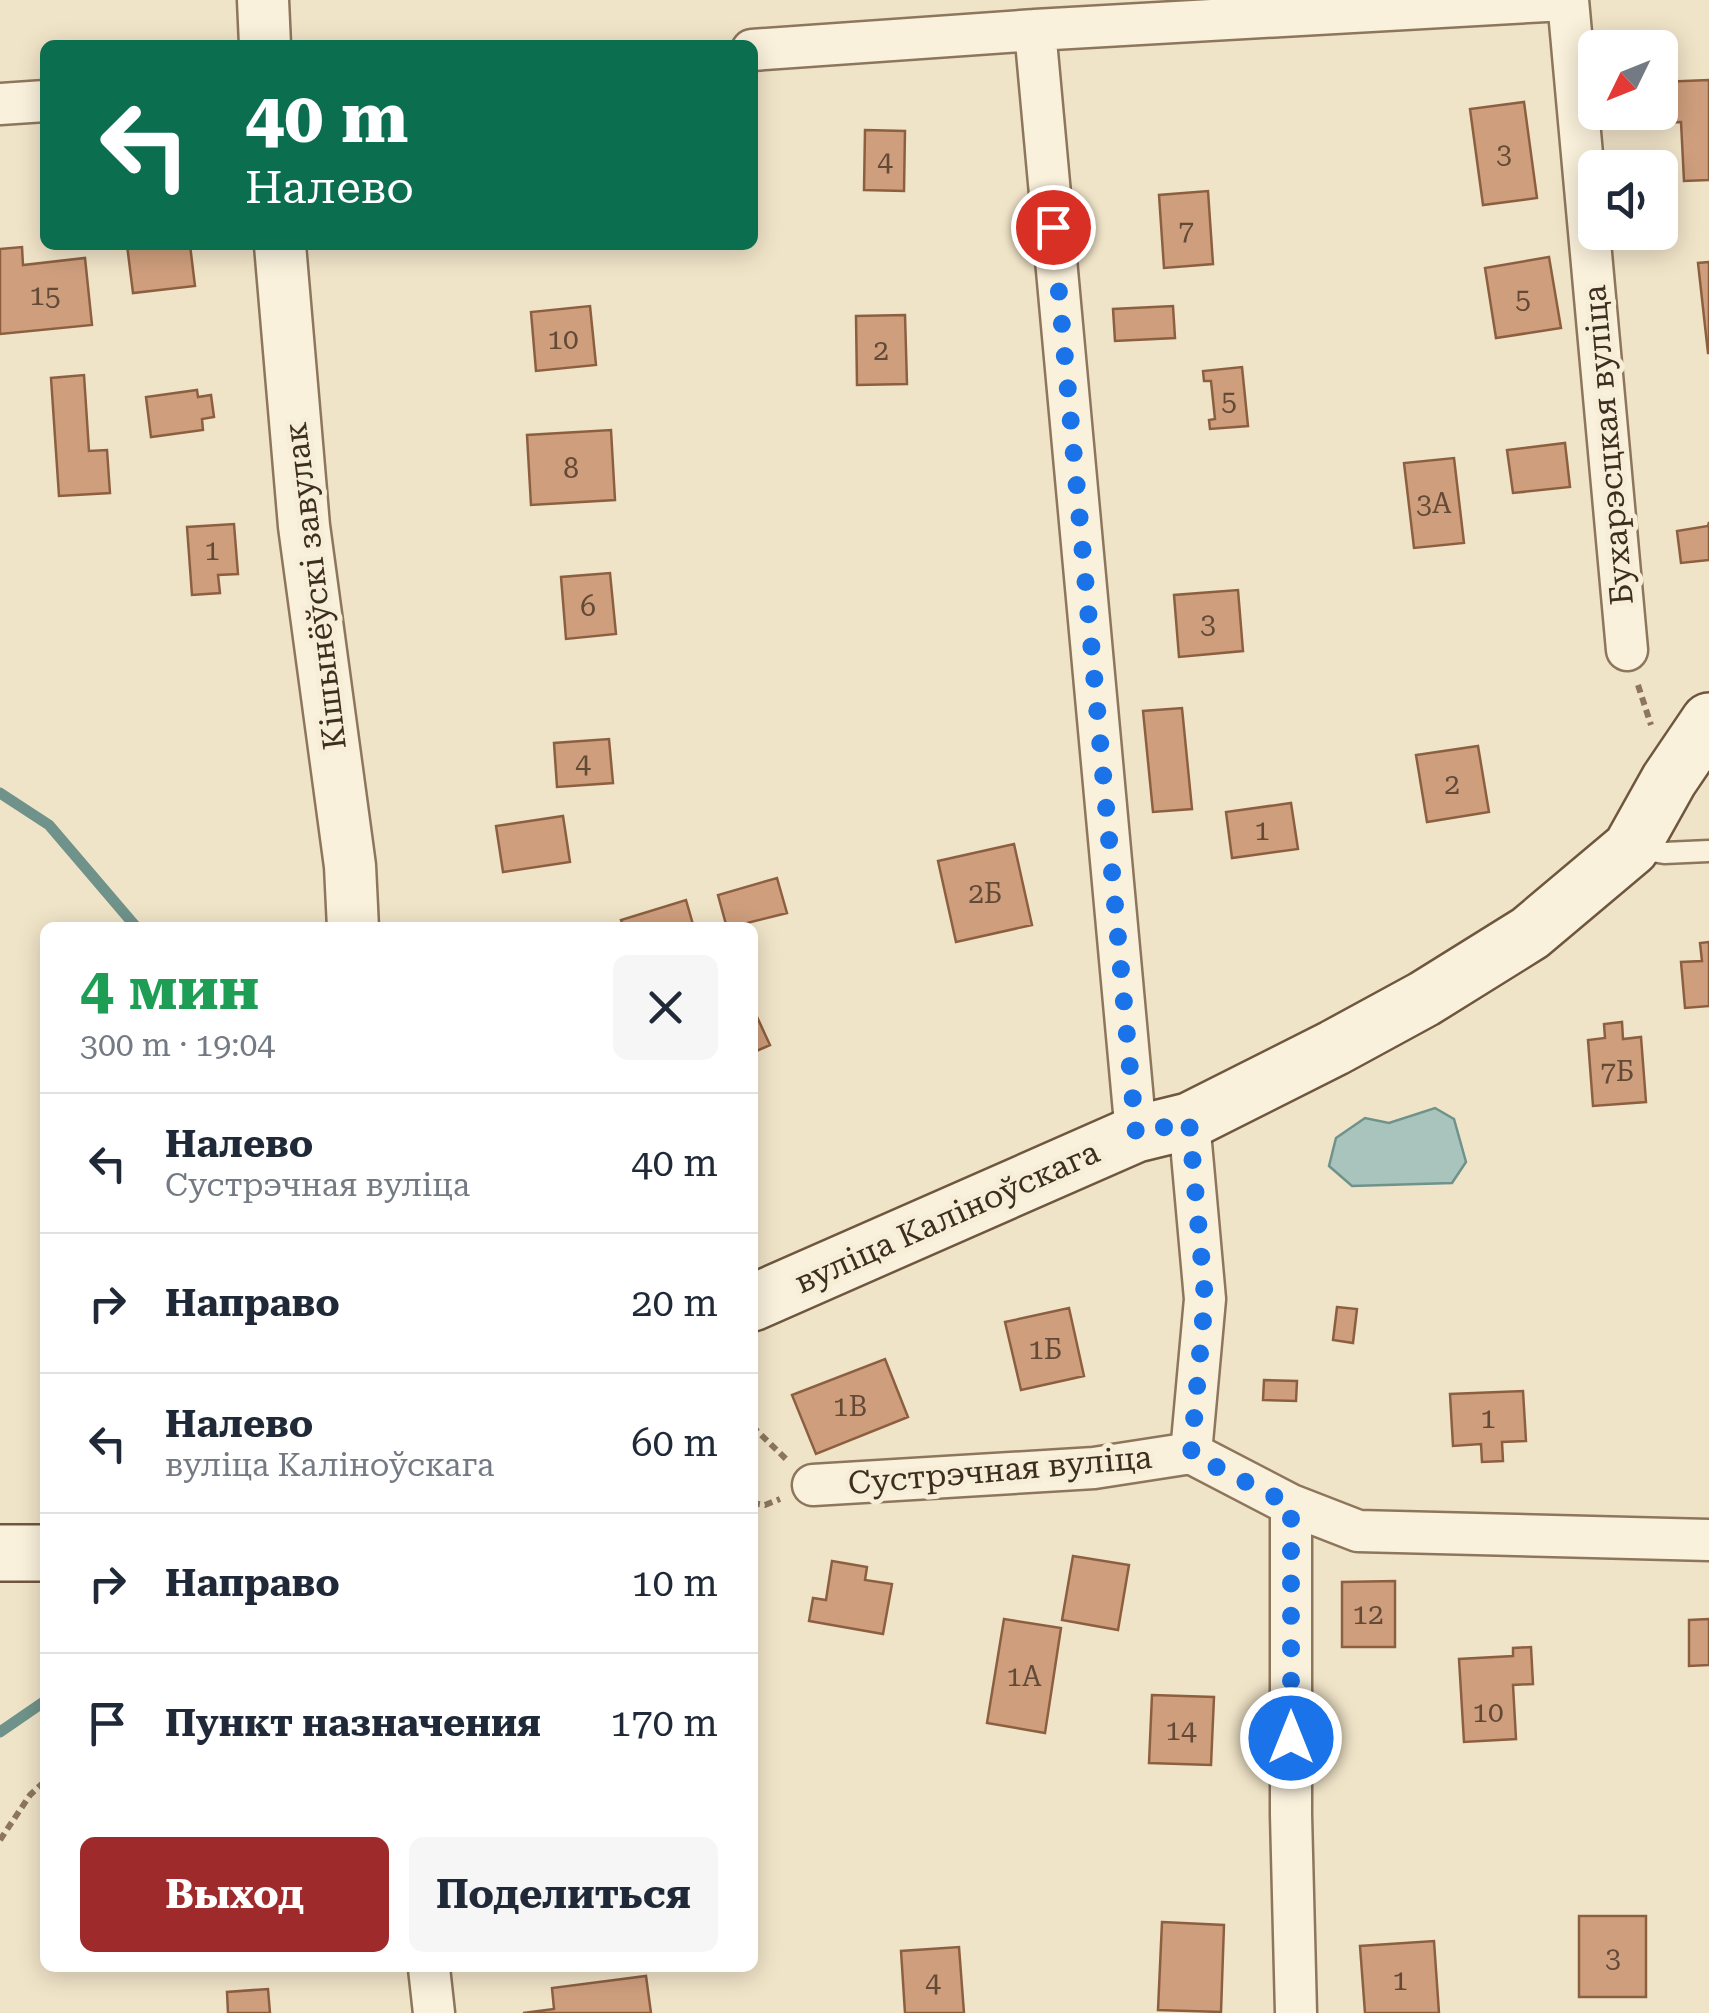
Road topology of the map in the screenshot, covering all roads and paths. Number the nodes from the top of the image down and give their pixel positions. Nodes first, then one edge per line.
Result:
1 (262, 0) edge
2 (1566, 0) edge
3 (1034, 30) junction
4 (266, 40) edge
5 (758, 50) edge
6 (40, 101) edge
7 (0, 104) edge
8 (280, 250) edge
9 (1627, 650) joint
10 (1709, 721) edge
11 (1669, 780) junction
12 (1632, 848) junction
13 (1709, 850) edge
14 (354, 922) edge
15 (1189, 1121) junction
16 (1136, 1134) junction
17 (758, 1299) edge
18 (758, 1432) edge
19 (1191, 1454) junction
20 (813, 1485) joint
21 (1291, 1505) junction
22 (1709, 1540) edge
23 (0, 1553) edge
24 (40, 1553) edge
25 (40, 1785) edge
26 (0, 1840) edge
27 (429, 1972) edge
28 (434, 2013) edge
29 (1296, 2013) edge

1 - 4 street
2 - 3 street
2 - 9 street, Бухарэсцкая вуліца
3 - 5 street
3 - 16 street
6 - 7 street
8 - 14 street, Кішынёўскі завулак
9 - 11 path
10 - 11 main road, вуліца Каліноўскага
11 - 12 main road, вуліца Каліноўскага
12 - 13 lane
12 - 15 main road, вуліца Каліноўскага
15 - 16 main road, вуліца Каліноўскага
15 - 19 street
16 - 17 main road, вуліца Каліноўскага
18 - 20 path
19 - 20 street, Сустрэчная вуліца
19 - 21 street, Сустрэчная вуліца
21 - 22 street, Сустрэчная вуліца
21 - 29 street
23 - 24 main road
25 - 26 path
27 - 28 street

